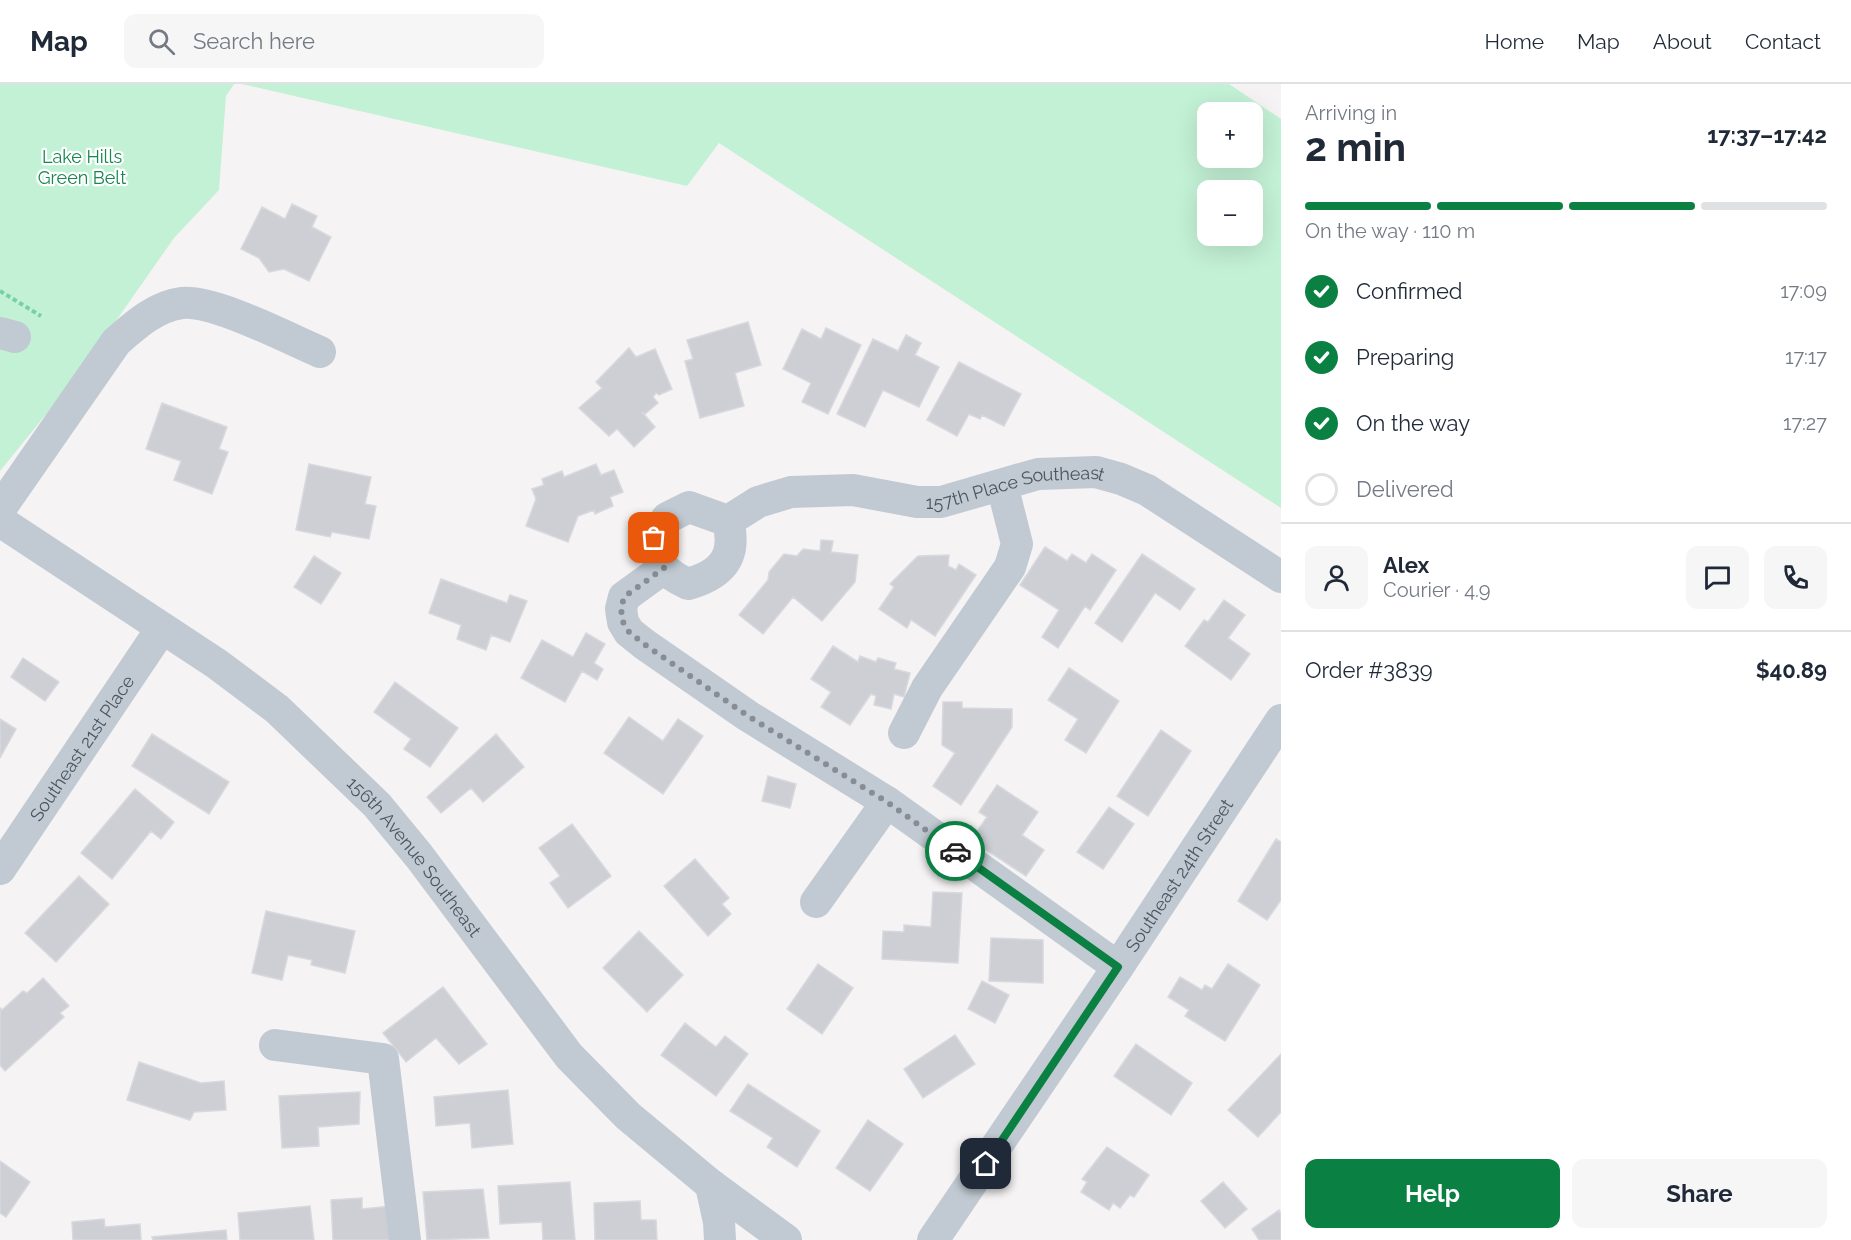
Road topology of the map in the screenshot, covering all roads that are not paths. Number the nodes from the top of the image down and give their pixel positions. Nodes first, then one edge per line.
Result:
1 (320, 352) dead end
2 (1002, 485) junction
3 (0, 509) edge
4 (728, 520) junction
5 (0, 521) edge
6 (664, 568) junction
7 (1281, 577) edge
8 (162, 628) junction
9 (1281, 720) edge
10 (904, 732) dead end
11 (887, 802) junction
12 (0, 869) edge
13 (816, 902) dead end
14 (1118, 967) junction
15 (275, 1045) dead end
16 (711, 1185) junction
17 (405, 1240) edge
18 (720, 1240) edge
19 (786, 1240) edge
20 (933, 1240) edge

1 - 3 street
2 - 4 street, 157th Place Southeast
2 - 7 street, 157th Place Southeast
2 - 10 street
4 - 6 street
4 - 6 street
5 - 8 street, 156th Avenue Southeast
6 - 11 street
8 - 12 street, Southeast 21st Place
8 - 16 street, 156th Avenue Southeast
9 - 14 street, Southeast 24th Street
11 - 13 street
11 - 14 street
14 - 20 street, Southeast 24th Street
15 - 17 street
16 - 18 street
16 - 19 street, 156th Avenue Southeast

